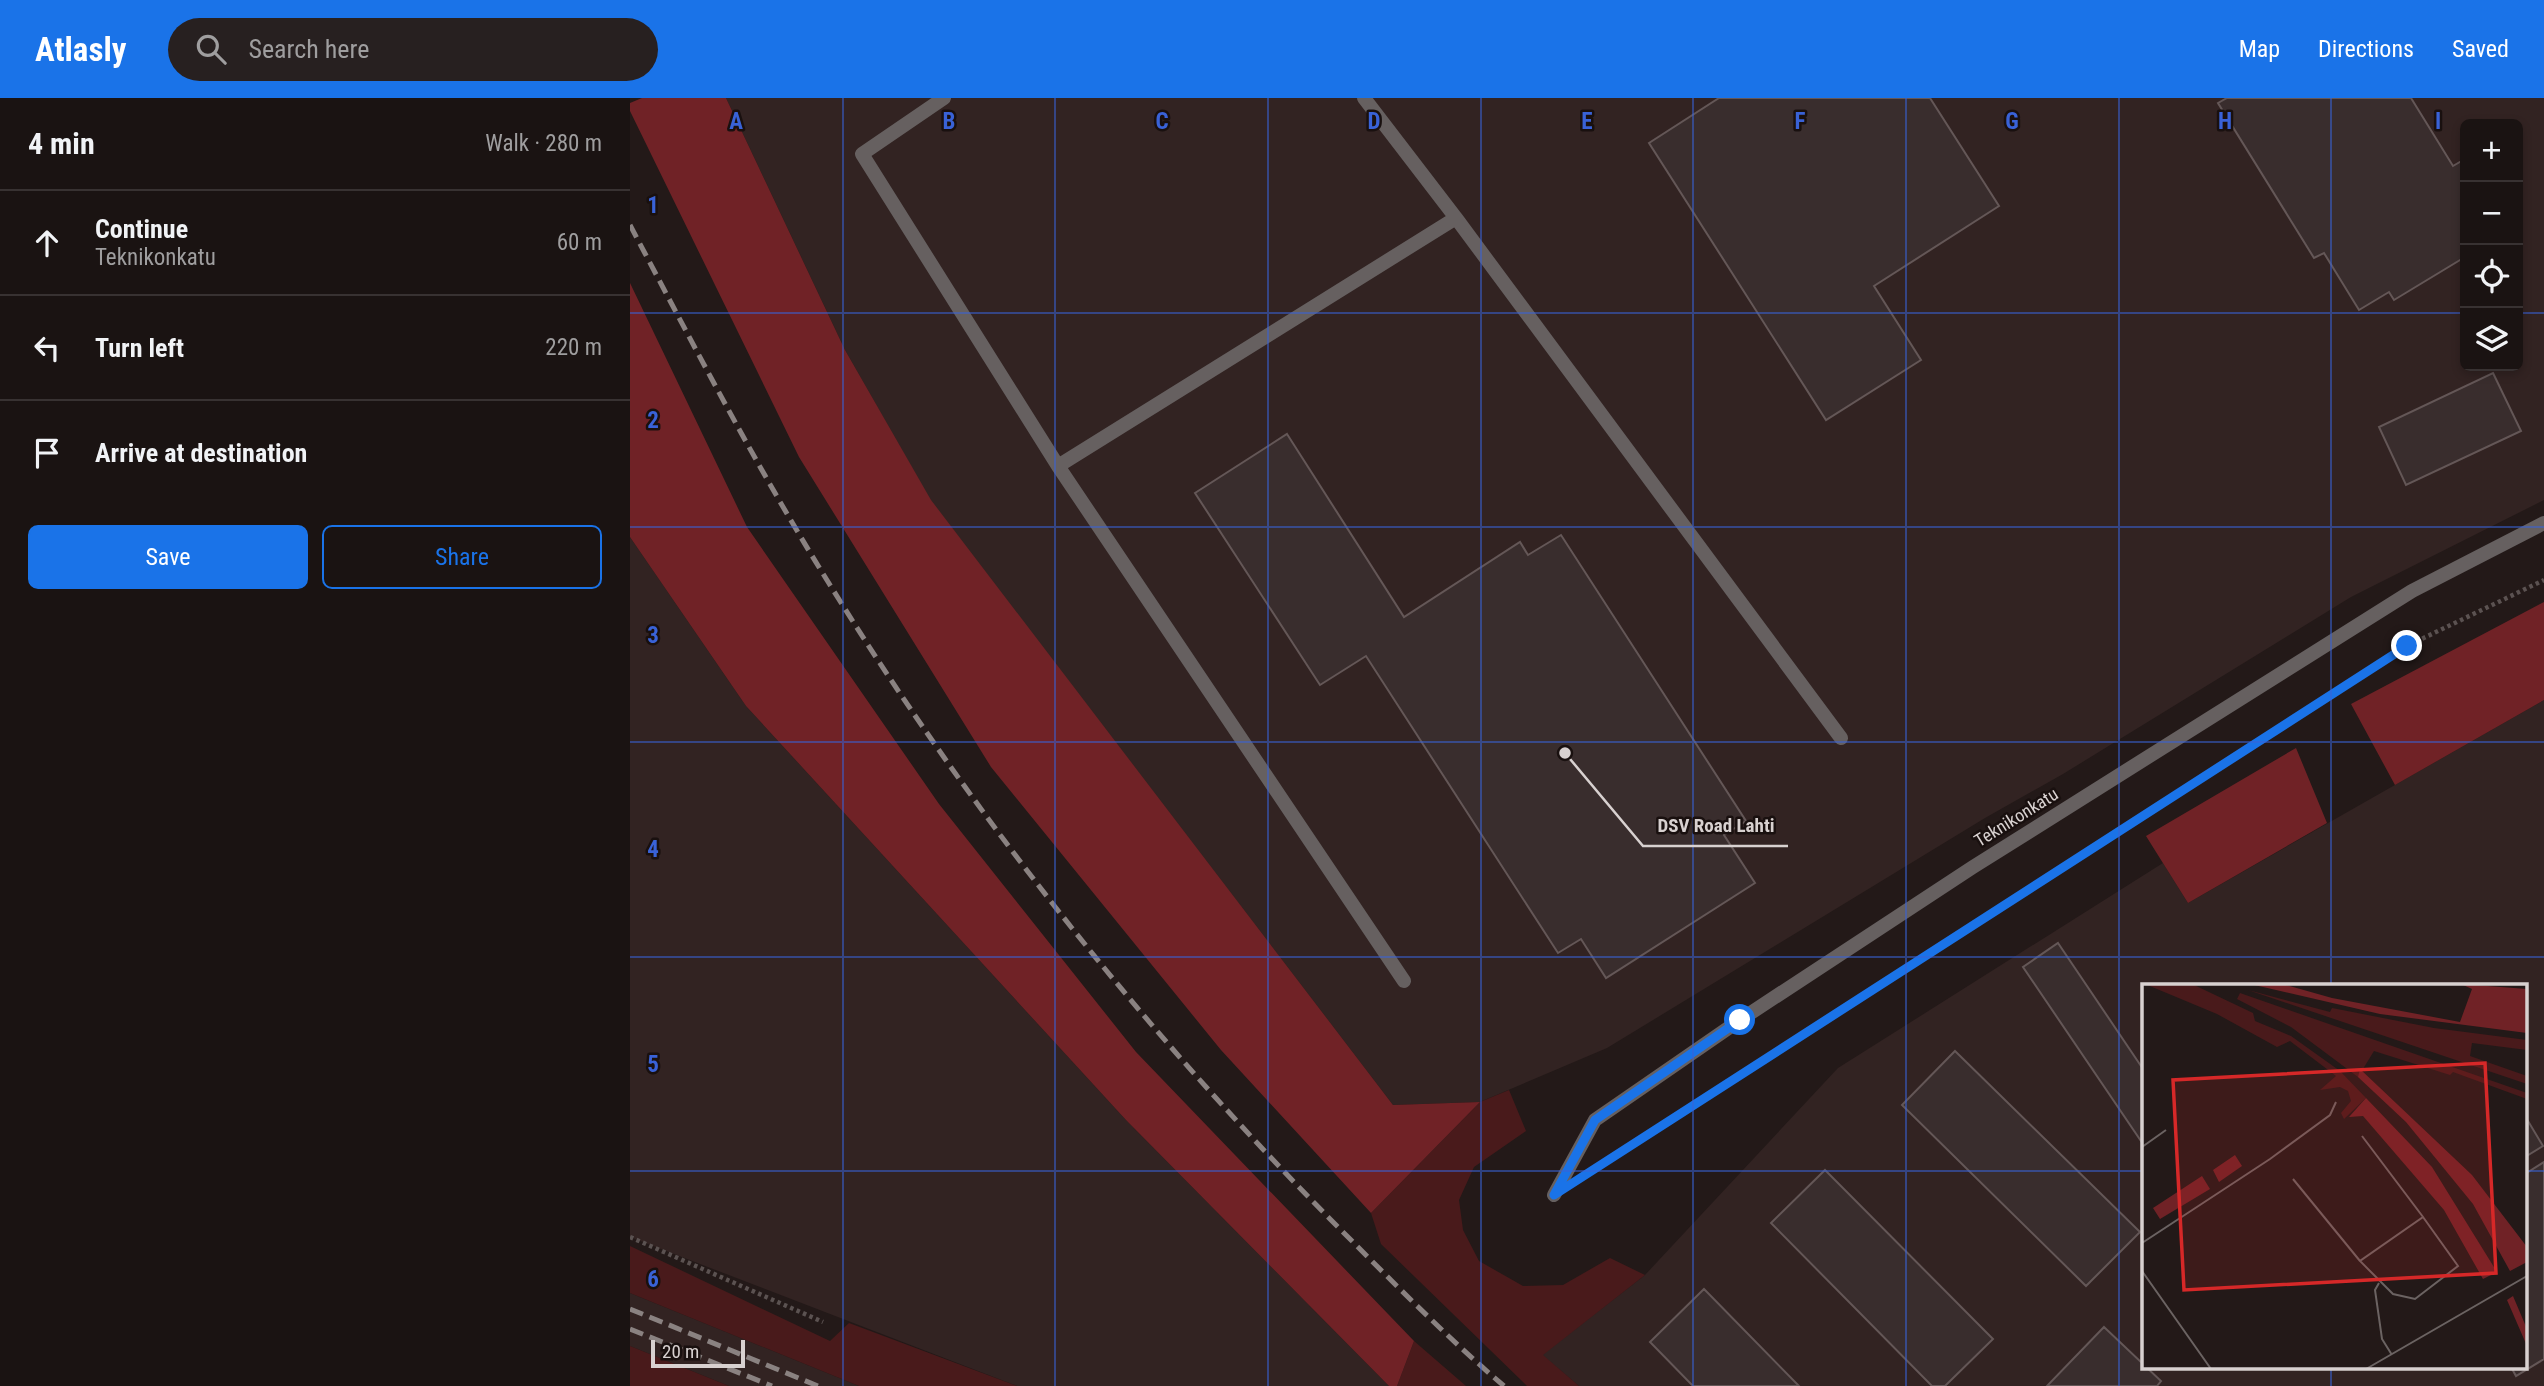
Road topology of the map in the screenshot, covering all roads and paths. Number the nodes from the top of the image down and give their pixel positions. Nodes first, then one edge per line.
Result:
1 (944, 98) edge
2 (1364, 98) edge
3 (1456, 218) junction
4 (1058, 466) junction
5 (2544, 523) edge
6 (2544, 580) edge
7 (1841, 738) dead end
8 (1404, 981) dead end
9 (1589, 1172) dead end
10 (1554, 1195) dead end
11 (630, 1237) edge
12 (822, 1322) dead end

1 - 4 street
2 - 3 street
3 - 4 street
3 - 7 street
4 - 8 street
5 - 10 street, Teknikonkatu
6 - 9 path
11 - 12 path

